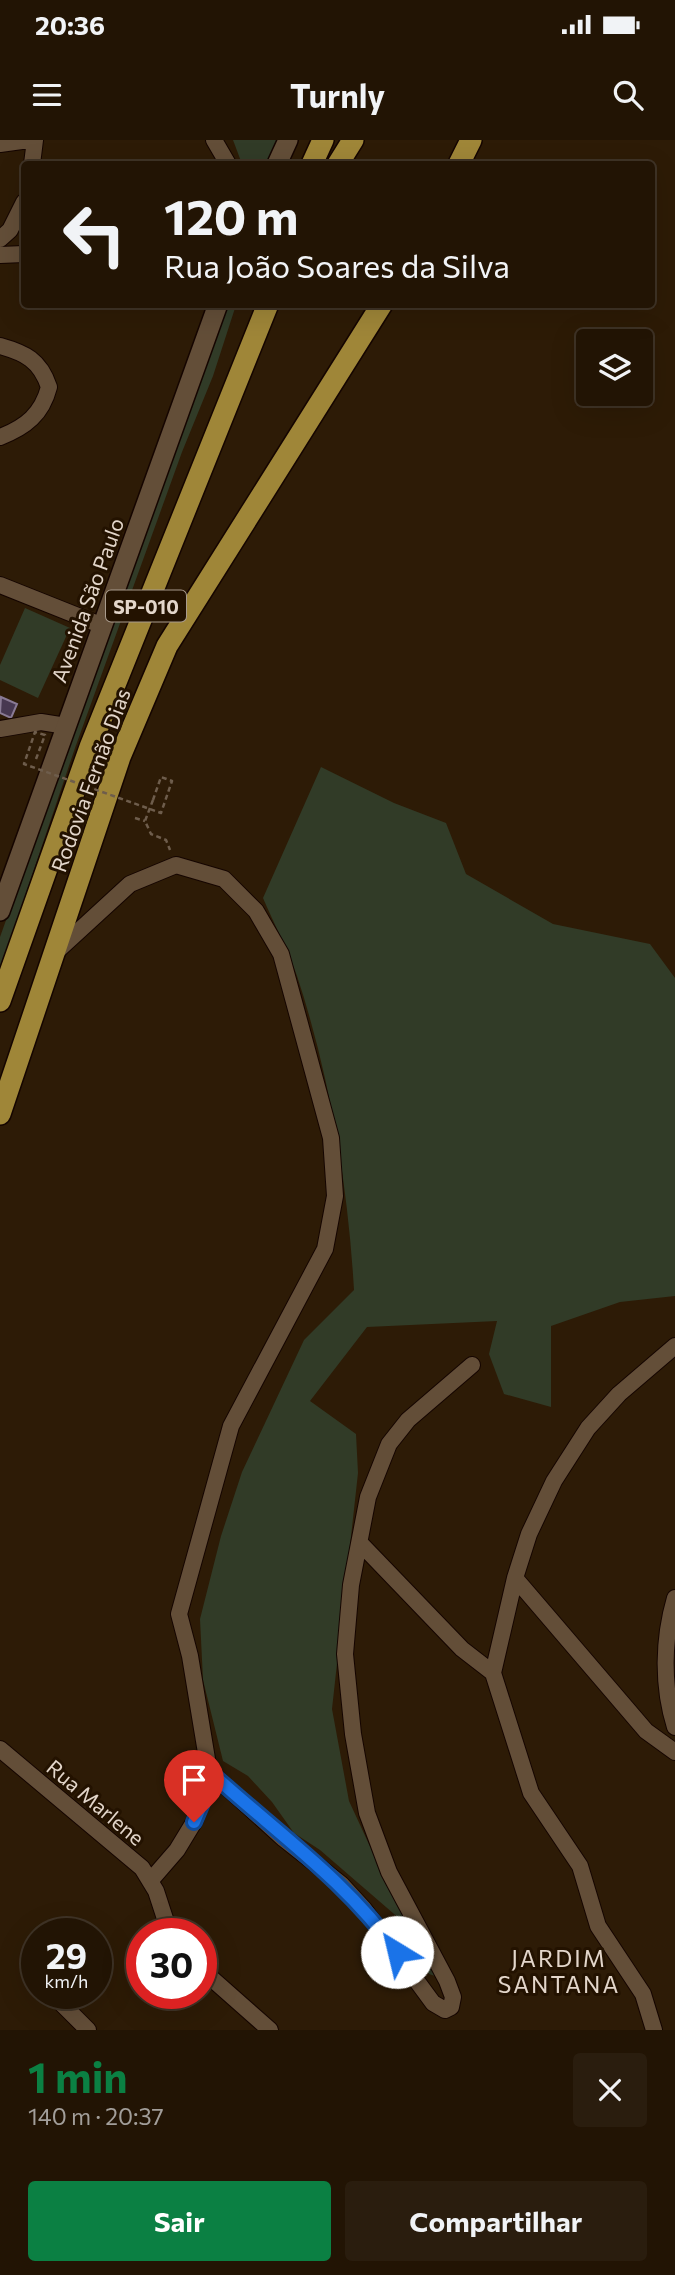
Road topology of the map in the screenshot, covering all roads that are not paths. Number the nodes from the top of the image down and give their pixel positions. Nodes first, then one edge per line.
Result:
1 (29, 140) edge
2 (35, 140) edge
3 (214, 140) edge
4 (288, 140) edge
5 (323, 140) edge
6 (353, 140) edge
7 (471, 140) edge
8 (0, 144) edge
9 (32, 161) edge
10 (226, 161) edge
11 (278, 161) edge
12 (313, 161) edge
13 (340, 161) edge
14 (460, 161) edge
15 (21, 208) edge
16 (0, 239) edge
17 (21, 254) edge
18 (0, 255) edge
19 (217, 308) edge
20 (253, 308) edge
21 (266, 308) edge
22 (379, 308) edge
23 (252, 339) junction
24 (0, 346) edge
25 (0, 437) edge
26 (0, 585) edge
27 (103, 626) junction
28 (66, 726) junction
29 (0, 729) edge
30 (0, 911) edge
31 (57, 951) junction
32 (0, 1001) edge
33 (0, 1114) edge
34 (675, 1346) edge
35 (471, 1365) dead end
36 (361, 1544) junction
37 (514, 1578) junction
38 (675, 1598) edge
39 (493, 1673) junction
40 (675, 1727) edge
41 (0, 1749) edge
42 (675, 1752) edge
43 (209, 1771) junction
44 (151, 1880) junction
45 (164, 1918) edge
46 (217, 1983) edge
47 (67, 2009) edge
48 (88, 2030) edge
49 (270, 2030) edge
50 (654, 2030) edge

1 - 8 street
2 - 9 street
3 - 10 street
4 - 11 street
5 - 12 highway
6 - 13 highway
7 - 14 highway
15 - 16 street
17 - 18 street
19 - 27 street, Avenida São Paulo
20 - 23 highway
21 - 23 highway, Rodovia Fernão Dias / SP-010
22 - 31 highway, Rodovia Fernão Dias / SP-010
23 - 32 highway, Rodovia Fernão Dias / SP-010
24 - 25 street
26 - 27 street
27 - 28 street, Avenida São Paulo
28 - 29 street
28 - 30 street, Avenida São Paulo
31 - 33 highway, Rodovia Fernão Dias / SP-010
31 - 43 street
34 - 37 street
35 - 36 street
36 - 39 street
36 - 43 street
37 - 39 street
37 - 42 street
38 - 40 street
39 - 50 street
41 - 44 street, Rua Marlene
43 - 44 street
44 - 45 street, Rua Marlene
46 - 49 street
47 - 48 street

